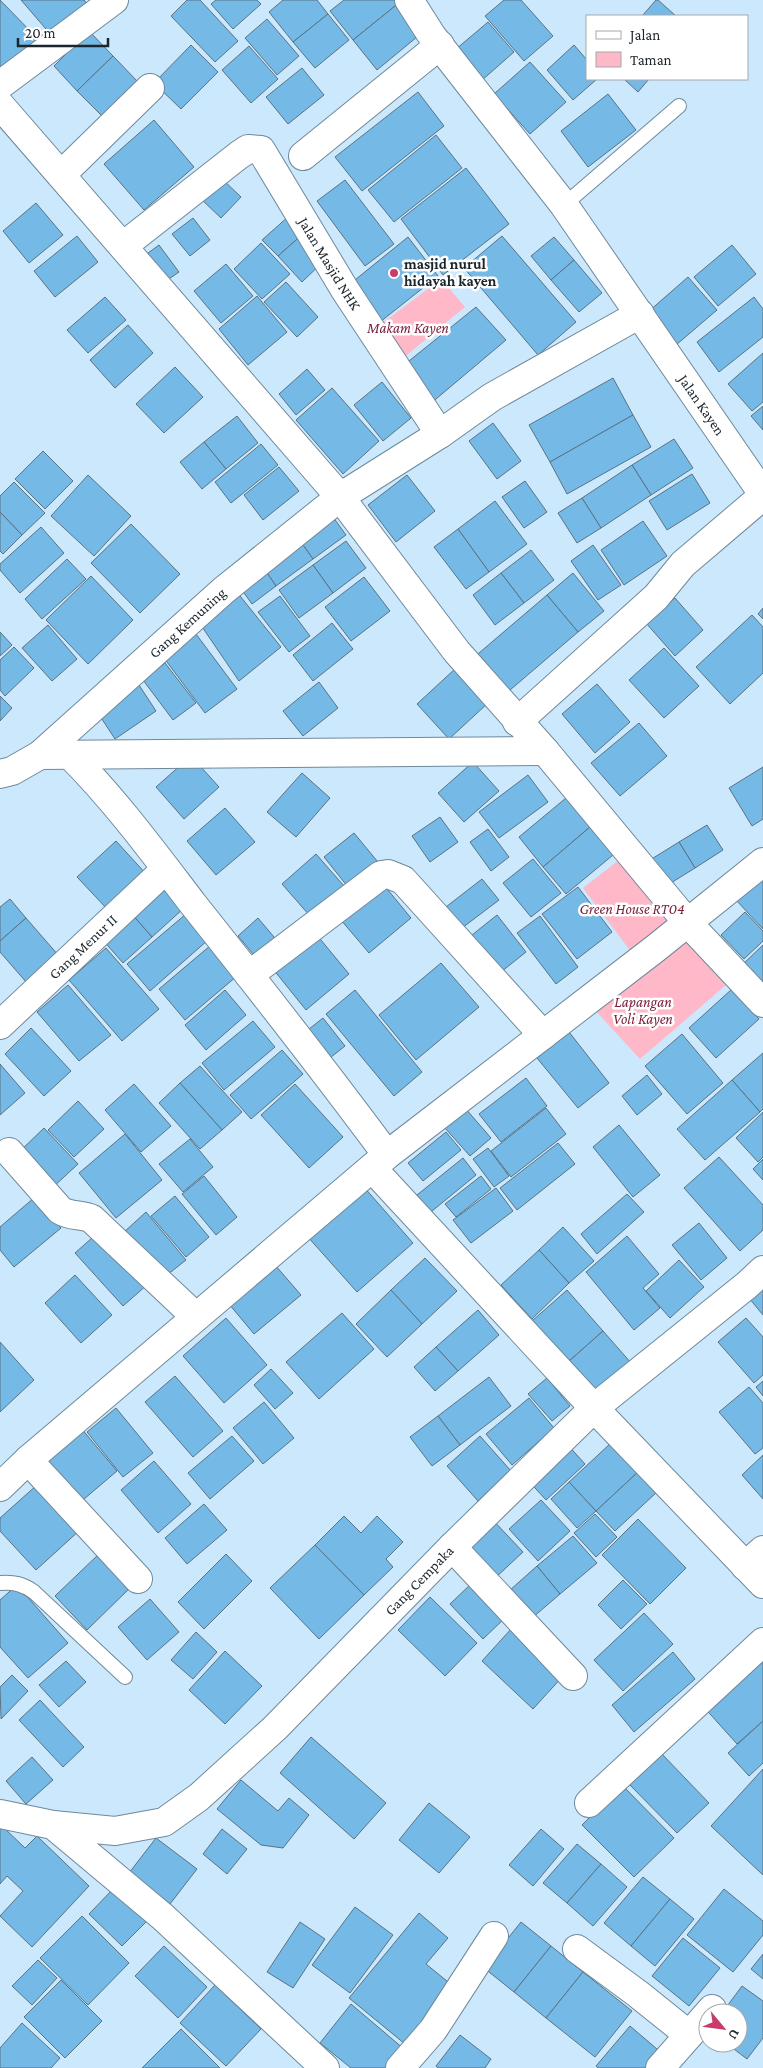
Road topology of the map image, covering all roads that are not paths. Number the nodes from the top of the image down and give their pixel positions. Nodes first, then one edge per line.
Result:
1 (114, 0) edge
2 (413, 2) edge
3 (440, 45) junction
4 (0, 85) edge
5 (150, 88) dead end
6 (0, 105) edge
7 (679, 106) dead end
8 (303, 156) dead end
9 (61, 175) junction
10 (564, 205) junction
11 (123, 246) junction
12 (640, 314) junction
13 (440, 434) junction
14 (763, 495) edge
15 (340, 497) junction
16 (517, 722) junction
17 (545, 751) junction
18 (40, 755) junction
19 (70, 756) junction
20 (0, 774) edge
21 (763, 862) edge
22 (166, 869) junction
23 (687, 922) junction
24 (249, 975) junction
25 (763, 1003) edge
26 (0, 1025) edge
27 (543, 1036) junction
28 (9, 1152) dead end
29 (380, 1162) junction
30 (763, 1270) edge
31 (196, 1317) junction
32 (594, 1408) junction
33 (28, 1460) junction
34 (0, 1487) edge
35 (452, 1547) junction
36 (757, 1566) edge
37 (138, 1579) dead end
38 (0, 1584) edge
39 (763, 1642) edge
40 (573, 1676) dead end
41 (125, 1677) dead end
42 (588, 1803) dead end
43 (0, 1814) edge
44 (54, 1825) junction
45 (494, 1936) dead end
46 (577, 1949) dead end
47 (698, 2025) edge
48 (689, 2035) junction
49 (325, 2068) edge
50 (400, 2068) edge
51 (660, 2068) edge

1 - 4 street
2 - 3 street, Jalan Kayen
3 - 8 street
3 - 10 street, Jalan Kayen
5 - 9 street
6 - 9 street
7 - 10 lane
9 - 11 street
10 - 12 street, Jalan Kayen
11 - 13 street, Jalan Masjid NHK
11 - 15 street
12 - 13 street, Gang Kemuning
12 - 14 street, Jalan Kayen
13 - 15 street, Gang Kemuning
14 - 16 street
15 - 16 street
15 - 18 street, Gang Kemuning
16 - 17 street
17 - 19 street
17 - 23 street
18 - 19 street
18 - 20 street, Gang Kemuning
19 - 22 street
21 - 23 street
22 - 24 street
22 - 26 street, Gang Menur II
23 - 25 street
23 - 27 street
24 - 27 street
24 - 29 street
27 - 29 street
28 - 31 street
29 - 31 street
29 - 32 street
30 - 32 street, Gang Cempaka
31 - 33 street
32 - 35 street, Gang Cempaka
32 - 36 street
33 - 34 street
33 - 37 street
35 - 40 street
35 - 44 street, Gang Cempaka
38 - 41 lane
39 - 42 street
43 - 44 street, Gang Cempaka
44 - 49 street
45 - 50 street
46 - 48 street
47 - 48 street
48 - 51 street

